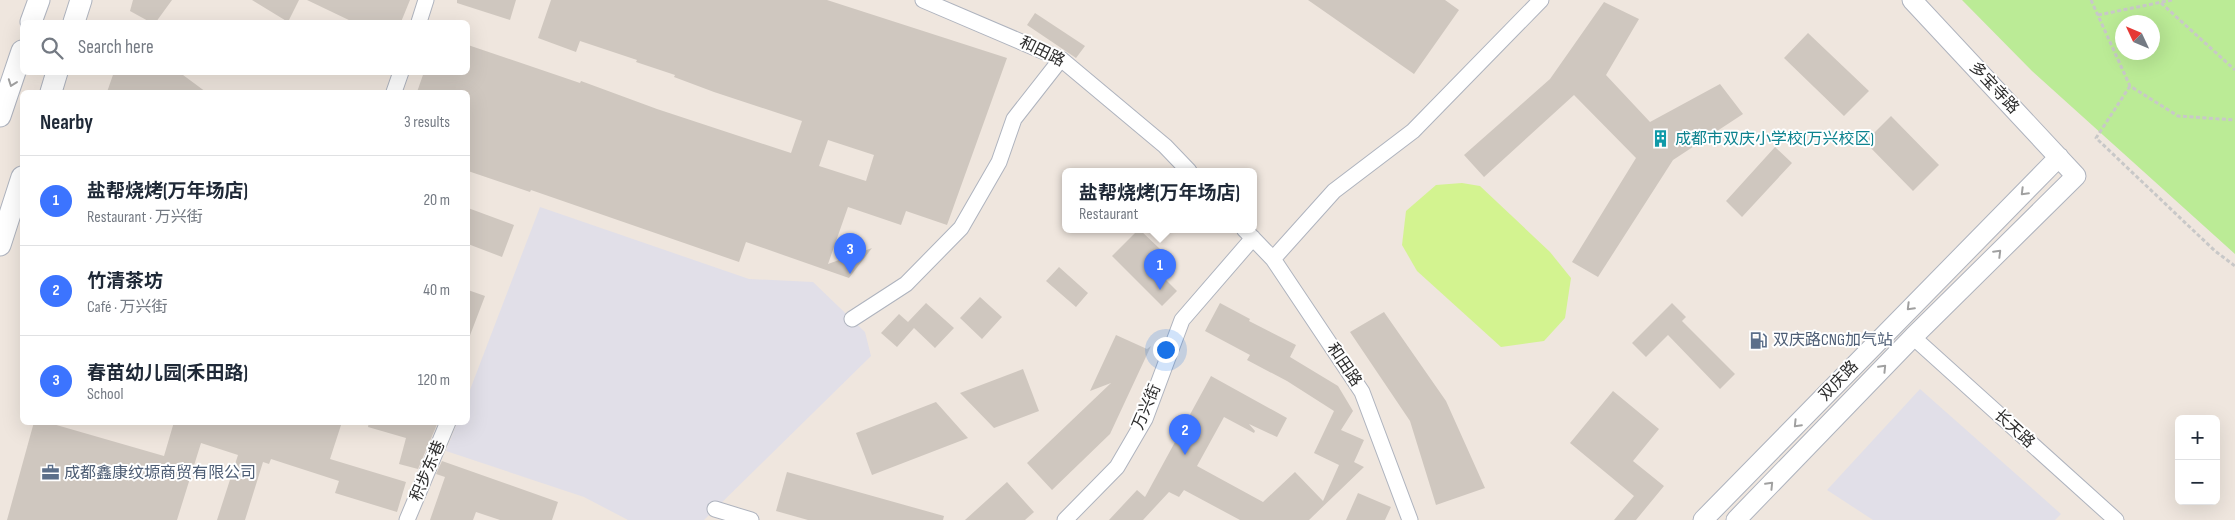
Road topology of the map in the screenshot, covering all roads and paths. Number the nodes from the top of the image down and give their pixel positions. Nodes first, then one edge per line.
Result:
1 (39, 0) edge
2 (81, 0) edge
3 (426, 0) edge
4 (923, 0) edge
5 (1541, 0) edge
6 (1912, 0) edge
7 (2091, 0) edge
8 (2172, 0) edge
9 (2161, 3) junction
10 (2098, 15) junction
11 (33, 20) edge
12 (75, 20) edge
13 (419, 20) edge
14 (20, 56) edge
15 (1061, 58) junction
16 (2235, 70) edge
17 (56, 75) edge
18 (400, 75) edge
19 (2130, 86) junction
20 (52, 90) edge
21 (395, 90) edge
22 (0, 116) edge
23 (2235, 120) edge
24 (2059, 157) junction
25 (1185, 168) edge
26 (2076, 176) joint
27 (20, 183) edge
28 (1248, 234) edge
29 (0, 245) edge
30 (1273, 259) junction
31 (2235, 266) edge
32 (852, 320) dead end
33 (1913, 337) junction
34 (447, 425) edge
35 (715, 509) dead end
36 (407, 520) edge
37 (751, 520) edge
38 (1065, 520) edge
39 (1410, 520) edge
40 (1703, 520) edge
41 (1736, 520) edge
42 (2116, 520) edge

1 - 11 main road
2 - 12 main road
3 - 13 street
4 - 15 street, 和田路
5 - 30 street
6 - 24 street, 多宝寺路
7 - 10 path
8 - 9 path
9 - 10 path
9 - 16 path
10 - 19 path
14 -> 22 main road
15 - 25 street, 和田路
15 - 32 street
17 - 20 main road
18 - 21 street
19 - 23 path
19 - 31 path
24 - 26 street, 多宝寺路
24 -> 40 street, 双庆路
33 -> 26 street, 双庆路
27 - 29 main road
28 - 30 street, 和田路
28 - 38 street, 万兴街
30 - 39 street, 和田路
41 -> 33 street, 双庆路
33 - 42 street, 长天路
34 - 36 street, 积步东巷
35 - 37 street

